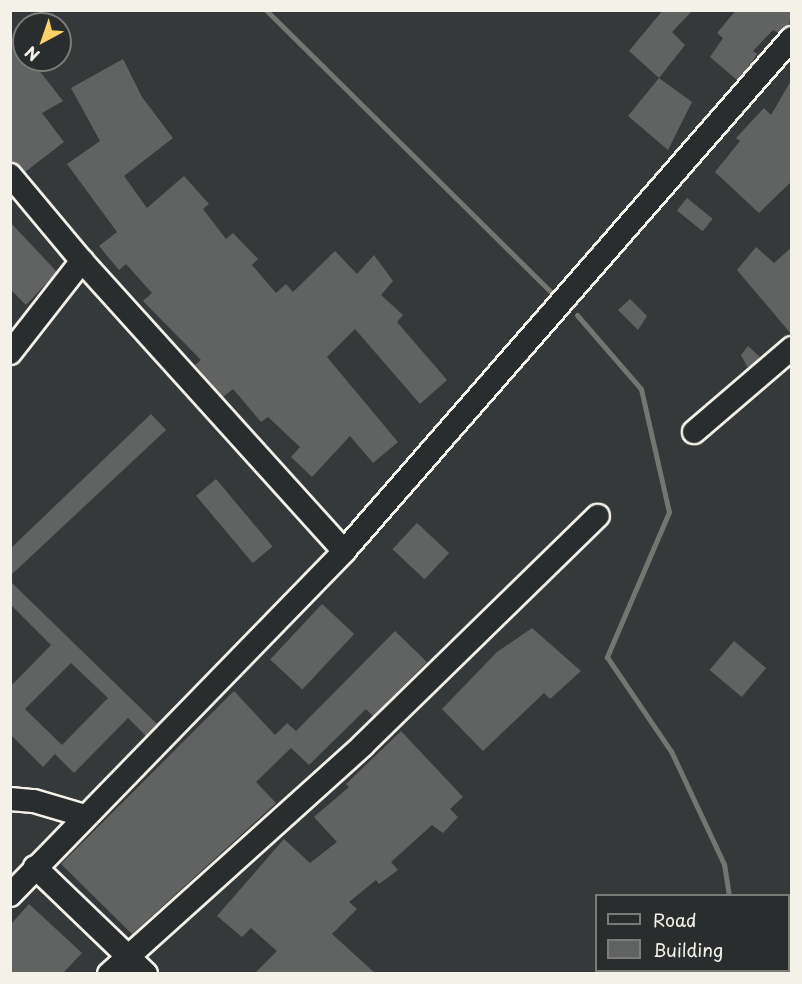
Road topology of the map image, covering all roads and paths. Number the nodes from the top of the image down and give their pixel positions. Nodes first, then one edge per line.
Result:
1 (792, 38) edge
2 (10, 175) edge
3 (82, 261) junction
4 (792, 348) edge
5 (10, 353) edge
6 (694, 432) dead end
7 (598, 516) dead end
8 (344, 551) junction
9 (10, 799) edge
10 (85, 816) junction
11 (35, 867) junction
12 (10, 895) edge
13 (130, 954) junction
14 (109, 974) edge
15 (146, 974) edge

1 - 8 street
2 - 3 street
3 - 5 street
3 - 8 street
4 - 6 street
7 - 13 street
8 - 10 street
9 - 10 street
10 - 11 street
11 - 12 street
11 - 13 street
13 - 14 street
13 - 15 street

